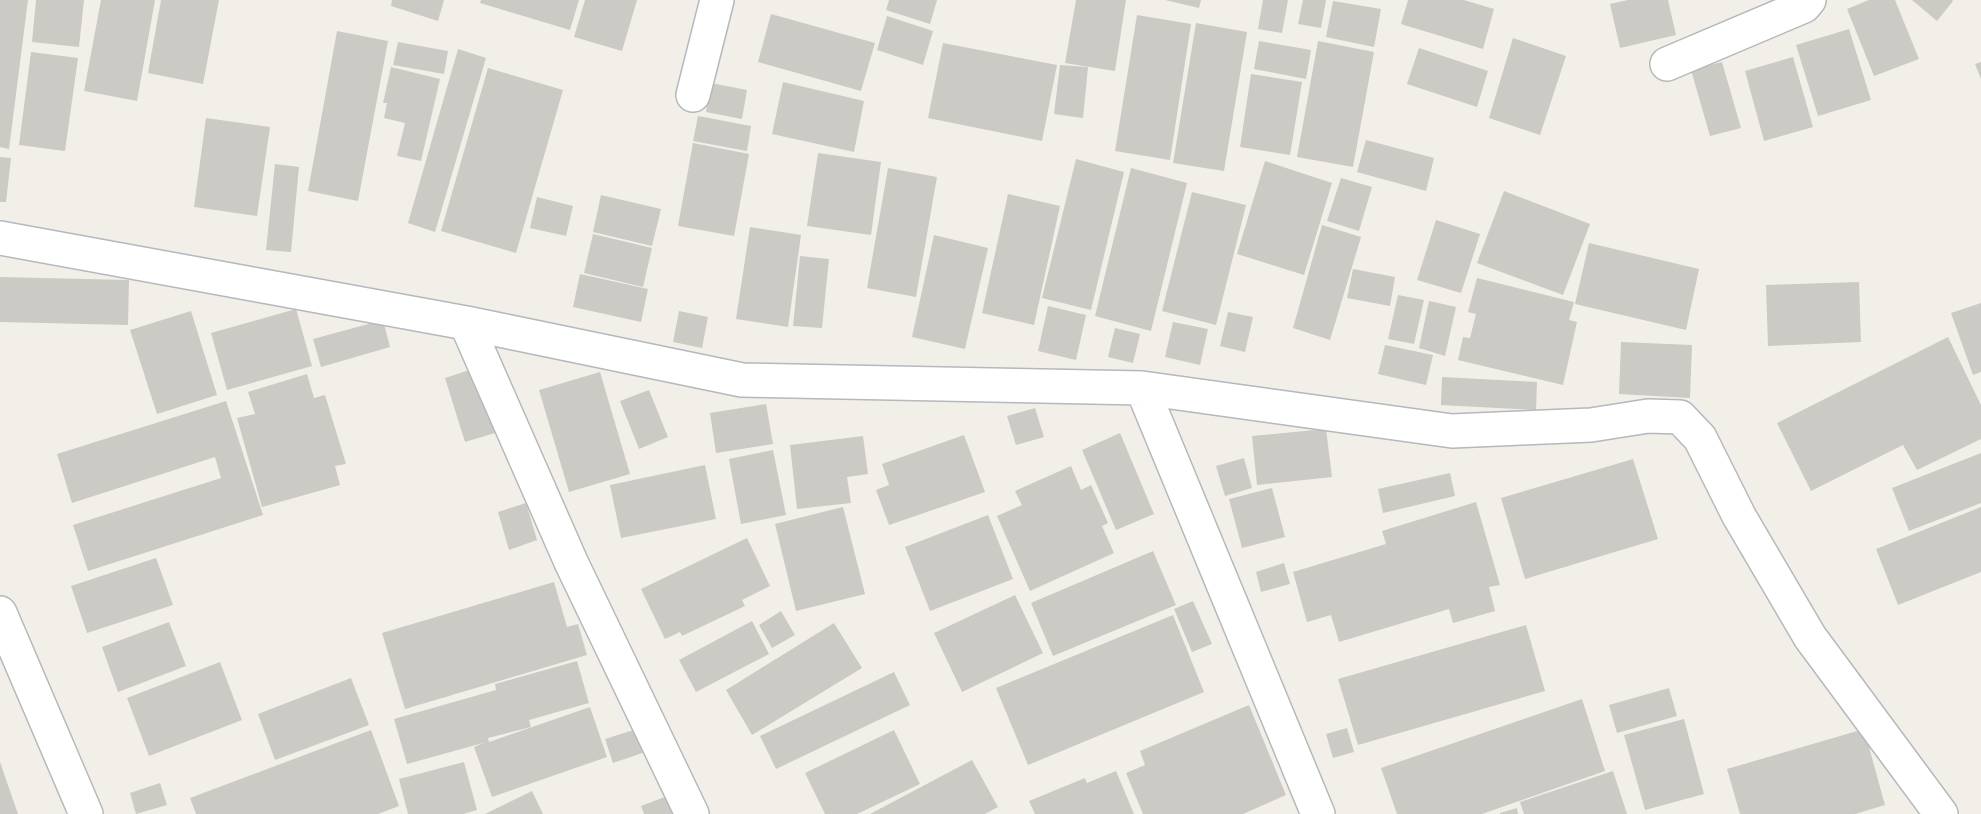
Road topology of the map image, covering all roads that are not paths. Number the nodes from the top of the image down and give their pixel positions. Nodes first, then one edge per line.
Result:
1 (717, 0) edge
2 (1809, 0) edge
3 (1667, 64) dead end
4 (693, 95) dead end
5 (0, 238) edge
6 (466, 323) junction
7 (1142, 388) junction
8 (0, 613) edge
9 (86, 814) edge
10 (692, 814) edge
11 (1318, 814) edge
12 (1941, 814) edge

1 - 4 street
2 - 3 street
5 - 6 street
6 - 7 street
6 - 10 street
7 - 11 street
7 - 12 street
8 - 9 street

